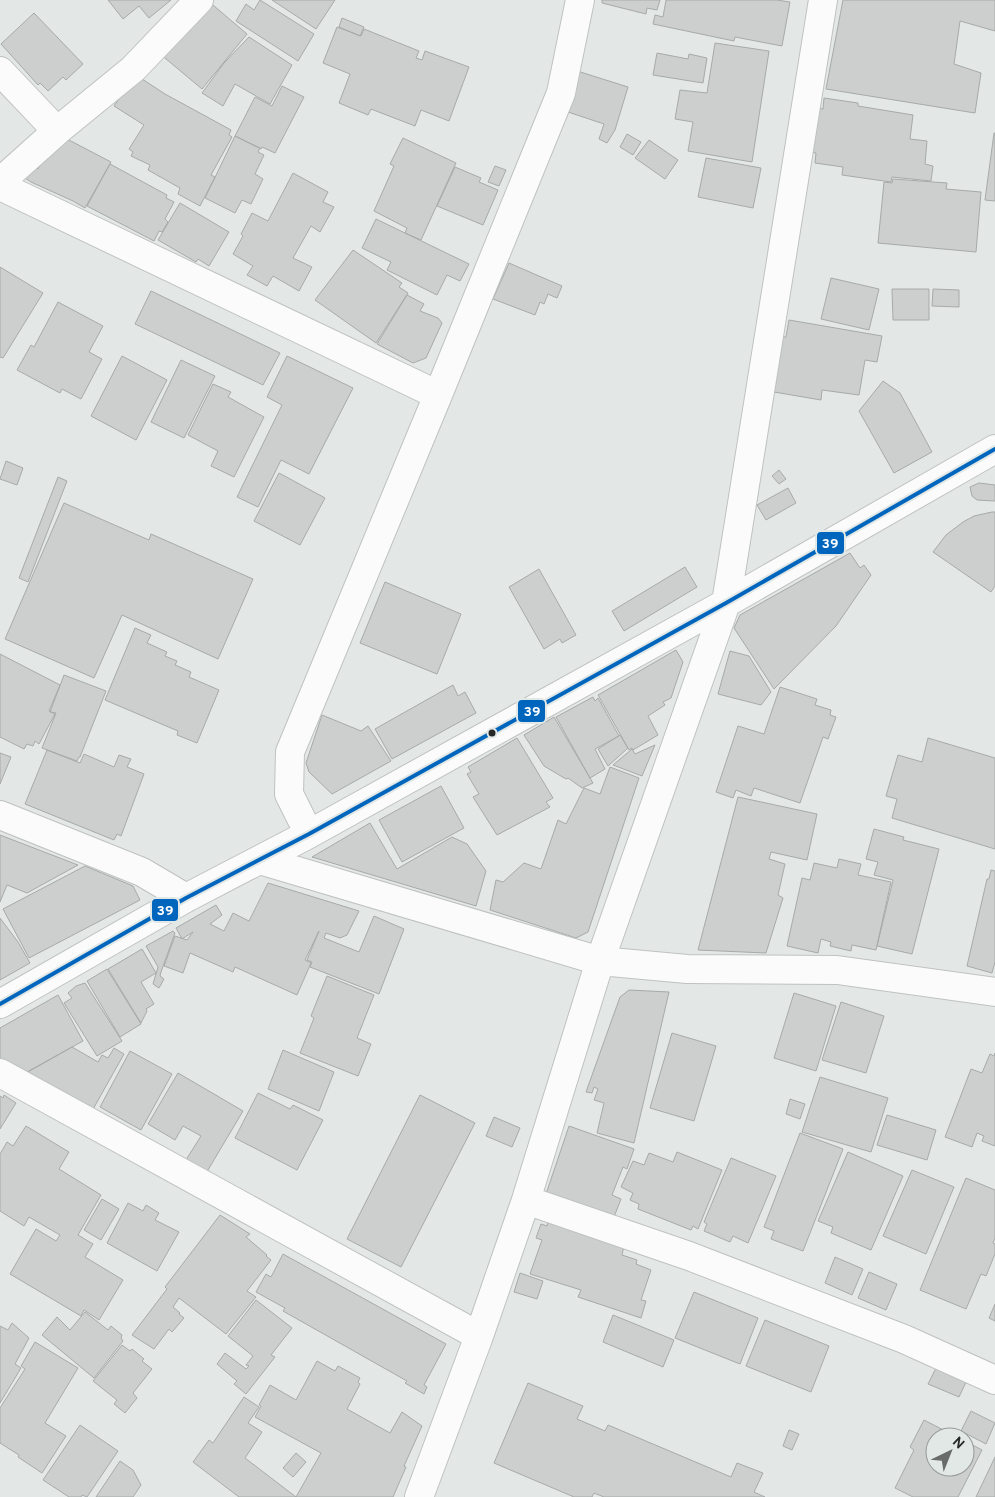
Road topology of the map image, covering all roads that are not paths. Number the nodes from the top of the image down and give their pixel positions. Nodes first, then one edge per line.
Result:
1 (200, 0) edge
2 (580, 0) edge
3 (824, 0) edge
4 (0, 71) edge
5 (57, 131) junction
6 (0, 182) edge
7 (0, 186) edge
8 (438, 395) junction
9 (995, 448) edge
10 (726, 604) junction
11 (0, 815) edge
12 (309, 834) junction
13 (260, 860) junction
14 (186, 898) junction
15 (600, 961) junction
16 (995, 992) edge
17 (0, 1004) edge
18 (0, 1073) edge
19 (526, 1200) junction
20 (479, 1336) junction
21 (995, 1380) edge
22 (419, 1497) edge

1 - 5 street
2 - 8 street
3 - 10 street
4 - 5 street
5 - 6 street
7 - 8 street
8 - 12 street
9 - 10 street
10 - 12 street
10 - 15 street
11 - 14 street
12 - 13 street
13 - 14 street
13 - 15 street
14 - 17 street
15 - 16 street
15 - 19 street
18 - 20 street
19 - 20 street
19 - 21 street
20 - 22 street

